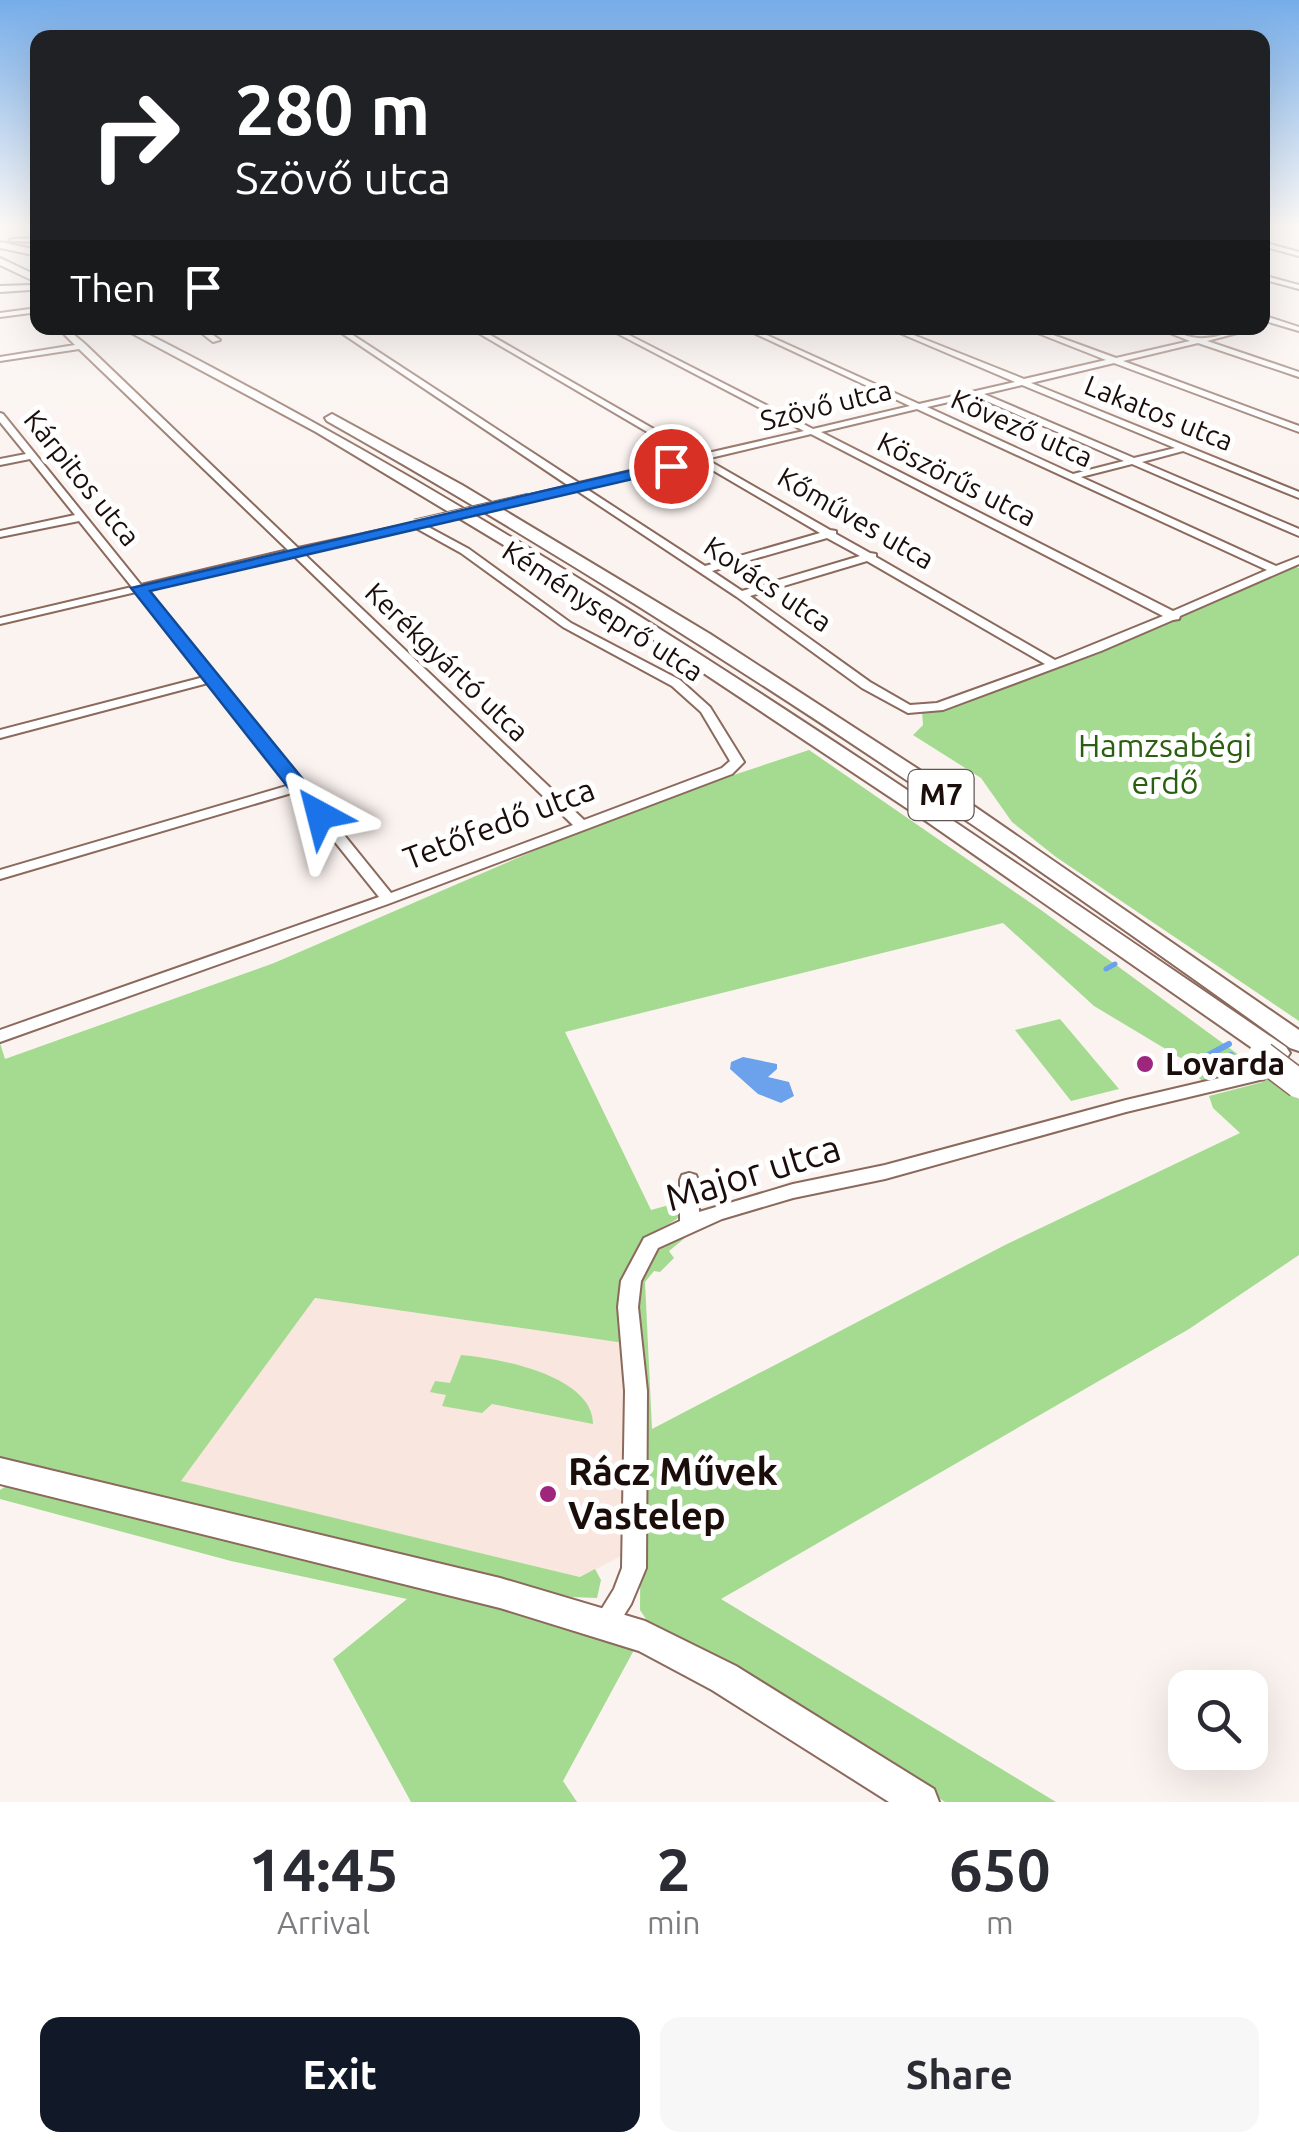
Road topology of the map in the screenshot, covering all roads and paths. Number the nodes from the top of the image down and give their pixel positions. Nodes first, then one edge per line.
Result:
1 (25, 309) edge
2 (0, 316) edge
3 (1299, 317) edge
4 (1270, 320) edge
5 (1278, 322) junction
6 (1270, 324) edge
7 (1299, 329) edge
8 (70, 335) edge
9 (141, 335) edge
10 (171, 335) edge
11 (209, 335) edge
12 (348, 335) edge
13 (485, 335) edge
14 (624, 335) edge
15 (762, 335) edge
16 (908, 335) edge
17 (1047, 335) edge
18 (1182, 335) edge
19 (1221, 335) edge
20 (216, 340) dead end
21 (1198, 340) junction
22 (82, 346) junction
23 (0, 360) edge
24 (1115, 360) junction
25 (1299, 375) edge
26 (1024, 382) junction
27 (975, 393) junction
28 (918, 405) junction
29 (0, 416) edge
30 (1299, 429) edge
31 (816, 431) junction
32 (1184, 448) junction
33 (32, 456) junction
34 (702, 458) junction
35 (0, 462) edge
36 (1133, 462) junction
37 (1075, 476) junction
38 (578, 488) junction
39 (1299, 495) edge
40 (82, 516) junction
41 (416, 524) junction
42 (832, 533) junction
43 (1299, 533) edge
44 (0, 534) edge
45 (296, 552) junction
46 (872, 556) junction
47 (1299, 560) edge
48 (703, 570) junction
49 (1278, 571) junction
50 (139, 588) junction
51 (741, 595) junction
52 (1175, 617) junction
53 (0, 621) edge
54 (1056, 665) junction
55 (210, 679) junction
56 (0, 734) edge
57 (734, 765) joint
58 (298, 786) junction
59 (580, 824) junction
60 (0, 875) edge
61 (388, 900) junction
62 (0, 1036) edge
63 (1274, 1056) edge
64 (1299, 1068) edge
65 (1299, 1084) edge
66 (690, 1180) dead end
67 (690, 1223) junction
68 (0, 1472) edge
69 (605, 1623) junction
70 (921, 1802) edge

1 - 2 street
3 - 5 street
4 - 5 street
5 - 6 street
5 - 7 street
8 - 22 street, Kerékgyártó utca
9 - 63 highway, M7
10 - 63 highway, M7
11 - 20 street
12 - 38 street, Kovács utca
13 - 34 street, Kőműves utca
14 - 31 street, Köszörűs utca
15 - 28 street, Kövező utca
16 - 26 street, Lakatos utca
17 - 24 street
18 - 21 street
19 - 21 street, Szövő utca
21 - 24 street, Szövő utca
21 - 25 street
22 - 23 street
22 - 45 street, Kerékgyártó utca
24 - 26 street, Szövő utca
24 - 30 street
26 - 27 street, Szövő utca
26 - 32 street, Lakatos utca
27 - 28 street, Szövő utca
27 - 36 street
28 - 31 street, Szövő utca
28 - 37 street, Kövező utca
29 - 33 street, Kárpitos utca
31 - 34 street, Szövő utca
31 - 52 street, Köszörűs utca
32 - 36 street
32 - 39 street, Lakatos utca
33 - 35 street
33 - 40 street, Kárpitos utca
34 - 38 street, Szövő utca
34 - 42 street, Kőműves utca
36 - 37 street
36 - 43 street
37 - 49 street, Kövező utca
38 - 41 street, Szövő utca, bridge
38 - 48 street, Kovács utca
40 - 44 street
40 - 50 street, Kárpitos utca
41 - 45 street, Szövő utca
41 - 57 street, Kéményseprő utca
42 - 46 street, Kőműves utca
42 - 48 street
45 - 50 street, Szövő utca
45 - 59 street, Kerékgyártó utca
46 - 51 street
46 - 54 street, Kőműves utca
47 - 49 street
48 - 51 street, Kovács utca
49 - 52 street
50 - 53 street, Szövő utca
50 - 55 street, Kárpitos utca
51 - 54 street, Kovács utca
52 - 54 street
55 - 56 street
55 - 58 street, Kárpitos utca
57 - 59 street, Tetőfedő utca
58 - 60 street
58 - 61 street, Kárpitos utca
59 - 61 street, Tetőfedő utca
61 - 62 street, Tetőfedő utca
63 - 64 highway, M7
63 - 65 highway, bridge
63 - 67 street, Major utca
66 - 67 street
67 - 69 street, Major utca
68 - 69 main road
69 - 70 main road

